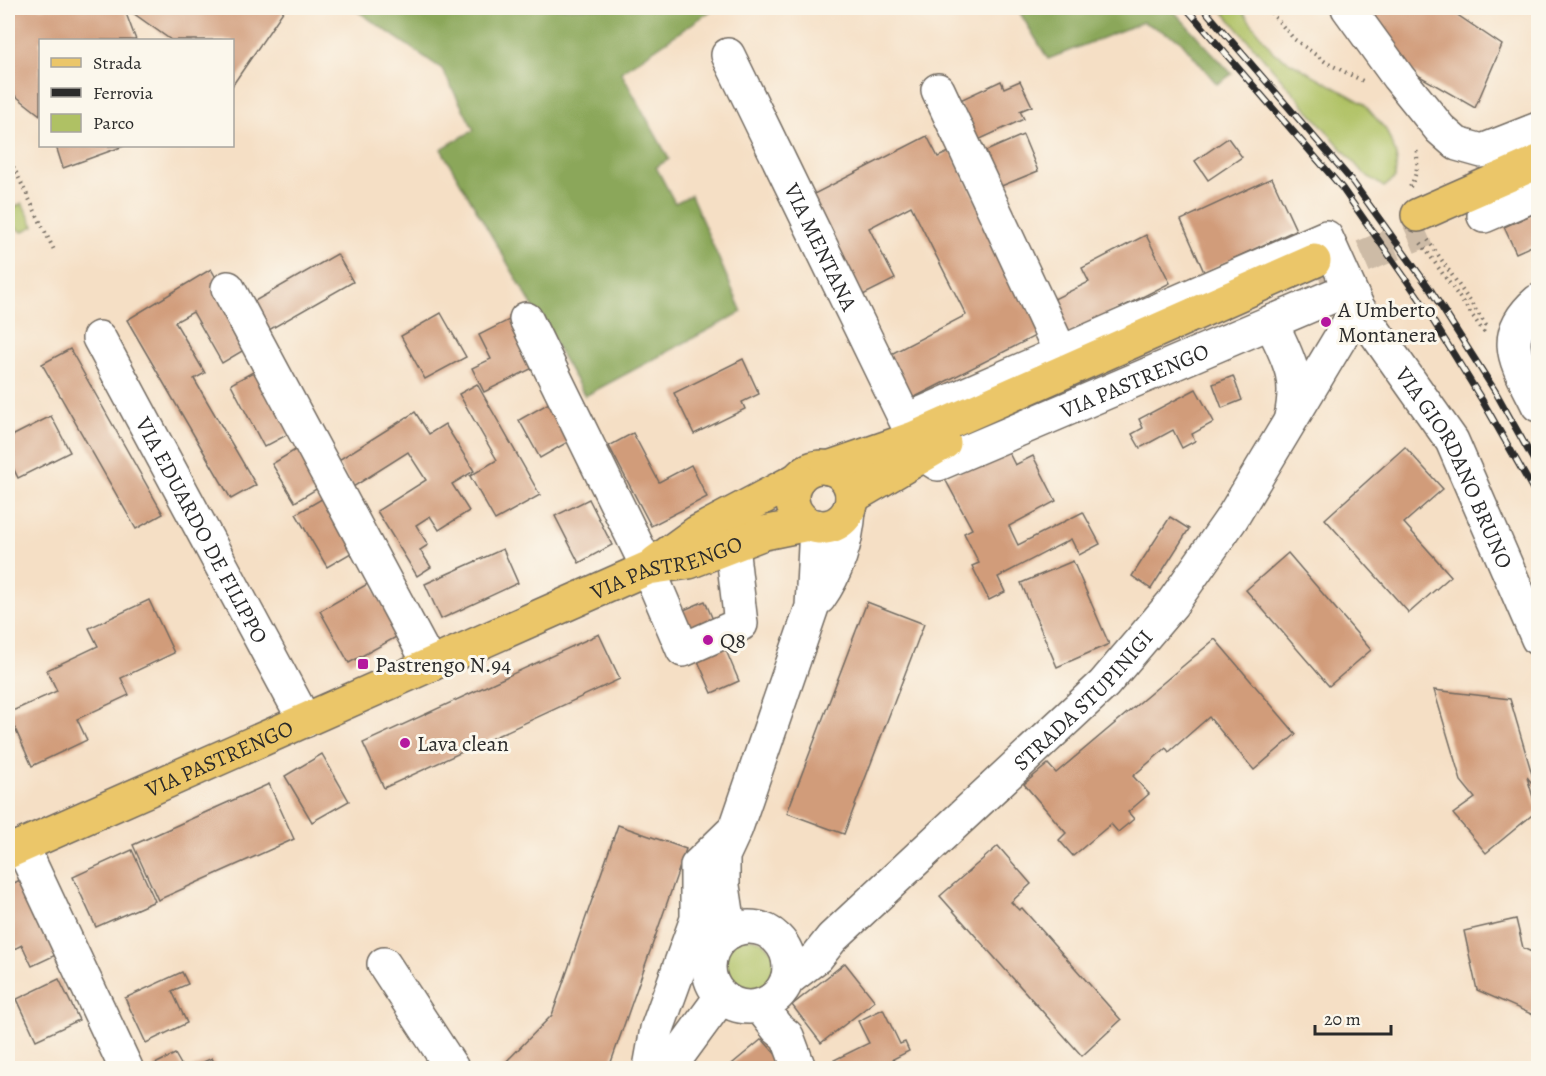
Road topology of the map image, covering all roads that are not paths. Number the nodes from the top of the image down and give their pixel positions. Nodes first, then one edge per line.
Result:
1 (1348, 8) edge
2 (728, 55) dead end
3 (938, 90) dead end
4 (1539, 129) edge
5 (1539, 162) edge
6 (1539, 179) edge
7 (1539, 193) edge
8 (1484, 216) dead end
9 (1319, 258) junction
10 (228, 288) dead end
11 (1354, 298) junction
12 (1539, 301) edge
13 (526, 319) dead end
14 (1271, 322) junction
15 (99, 338) dead end
16 (1061, 352) junction
17 (1539, 405) edge
18 (1290, 423) junction
19 (914, 438) junction
20 (813, 474) junction
21 (850, 504) junction
22 (812, 525) junction
23 (732, 546) junction
24 (648, 568) junction
25 (812, 607) junction
26 (1539, 639) edge
27 (430, 665) junction
28 (305, 721) junction
29 (736, 828) junction
30 (15, 849) edge
31 (743, 929) junction
32 (384, 964) dead end
33 (764, 989) junction
34 (126, 1068) edge
35 (452, 1068) edge
36 (650, 1068) edge
37 (669, 1068) edge
38 (685, 1068) edge
39 (799, 1068) edge

1 - 4 street
2 - 19 street, VIA MENTANA
3 - 16 street
5 - 6 main road
7 - 8 street
9 - 11 street, VIA GIORDANO BRUNO
9 - 16 street, VIA PASTRENGO
9 - 19 main road, VIA PASTRENGO
10 - 27 street
11 - 14 street, VIA PASTRENGO
11 - 18 street, STRADA STUPINIGI
11 - 26 street, VIA GIORDANO BRUNO
12 - 17 street
13 - 24 street
14 - 18 street, STRADA STUPINIGI
14 - 19 street, VIA PASTRENGO
15 - 28 street, VIA EDUARDO DE FILIPPO
16 - 19 street, VIA PASTRENGO
18 - 33 street, STRADA STUPINIGI
19 - 20 main road, VIA PASTRENGO
19 - 21 main road, VIA PASTRENGO
20 - 21 main road
20 - 22 main road
20 - 24 main road, VIA PASTRENGO
21 - 22 main road
21 - 25 street
22 - 23 main road, VIA PASTRENGO
22 - 25 street
23 - 24 main road, VIA PASTRENGO
23 - 24 street
24 - 27 main road, VIA PASTRENGO
25 - 29 street
27 - 28 main road, VIA PASTRENGO
28 - 30 main road, VIA PASTRENGO
29 - 31 street
29 - 36 street
30 - 34 street
31 - 33 street
31 - 33 street
32 - 35 street
33 - 37 street, STRADA STUPINIGI
33 - 38 street, STRADA STUPINIGI
33 - 39 street

